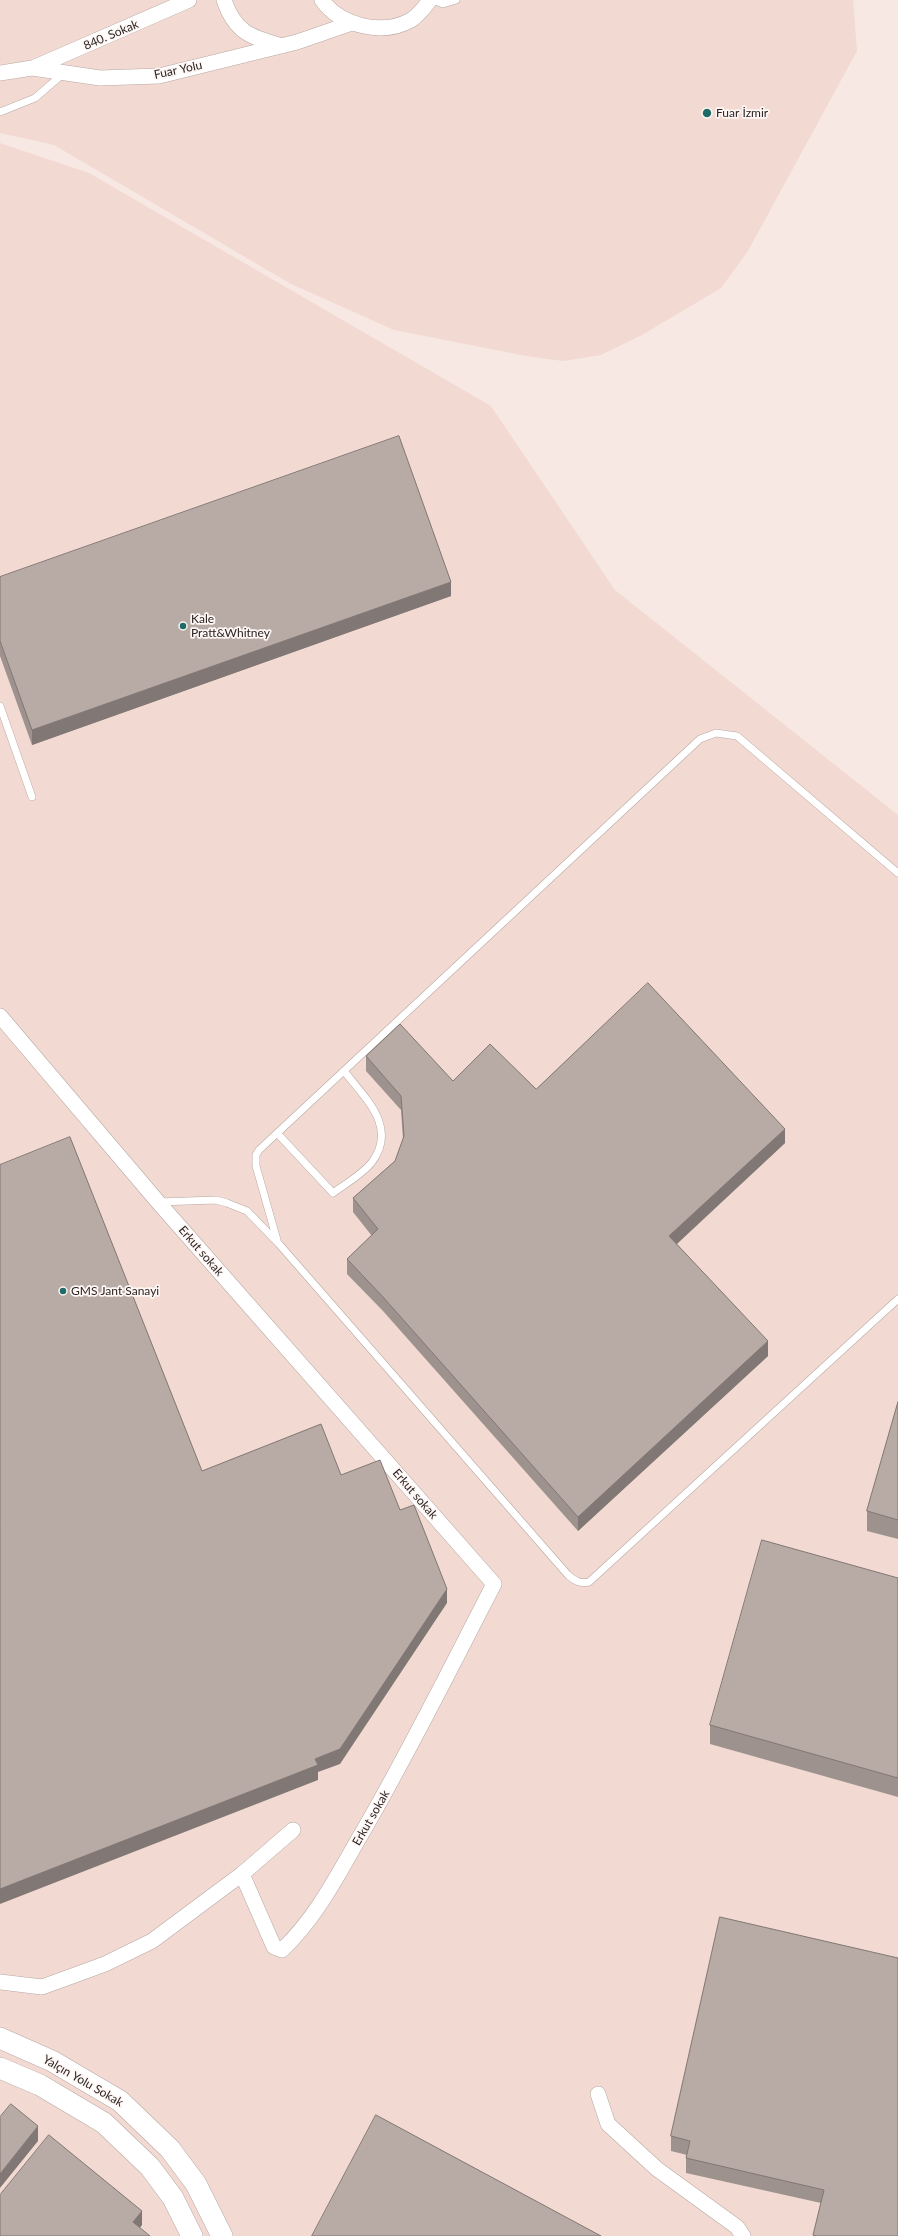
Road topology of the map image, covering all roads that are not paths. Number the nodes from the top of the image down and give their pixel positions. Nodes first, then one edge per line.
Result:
1 (189, 0) edge
2 (224, 0) edge
3 (322, 0) edge
4 (430, 0) edge
5 (434, 0) edge
6 (456, 0) edge
7 (352, 23) junction
8 (282, 46) junction
9 (32, 68) junction
10 (0, 73) edge
11 (64, 73) junction
12 (0, 112) edge
13 (0, 706) edge
14 (32, 797) dead end
15 (898, 873) edge
16 (0, 1016) edge
17 (344, 1072) junction
18 (277, 1133) junction
19 (158, 1202) junction
20 (278, 1244) junction
21 (898, 1299) edge
22 (293, 1830) dead end
23 (242, 1874) junction
24 (0, 1982) edge
25 (0, 2038) edge
26 (0, 2068) edge
27 (598, 2094) dead end
28 (192, 2236) edge
29 (222, 2236) edge
30 (743, 2236) edge

1 - 9 street, 840. Sokak
2 - 8 street
3 - 7 street
4 - 7 street
5 - 6 lane
7 - 8 street, Fuar Yolu
8 - 11 street, Fuar Yolu
9 - 10 street, Fuar Yolu
9 - 11 street, Fuar Yolu
11 - 12 lane
13 - 14 lane
15 - 17 lane
16 - 19 street, Erkut sokak
17 - 18 lane
17 - 18 lane
18 - 20 lane
19 - 20 lane
19 - 23 street, Erkut sokak
20 - 21 lane
22 - 23 street
23 - 24 street
25 - 29 street, Yalçın Yolu Sokak
26 - 28 street
27 - 30 street

